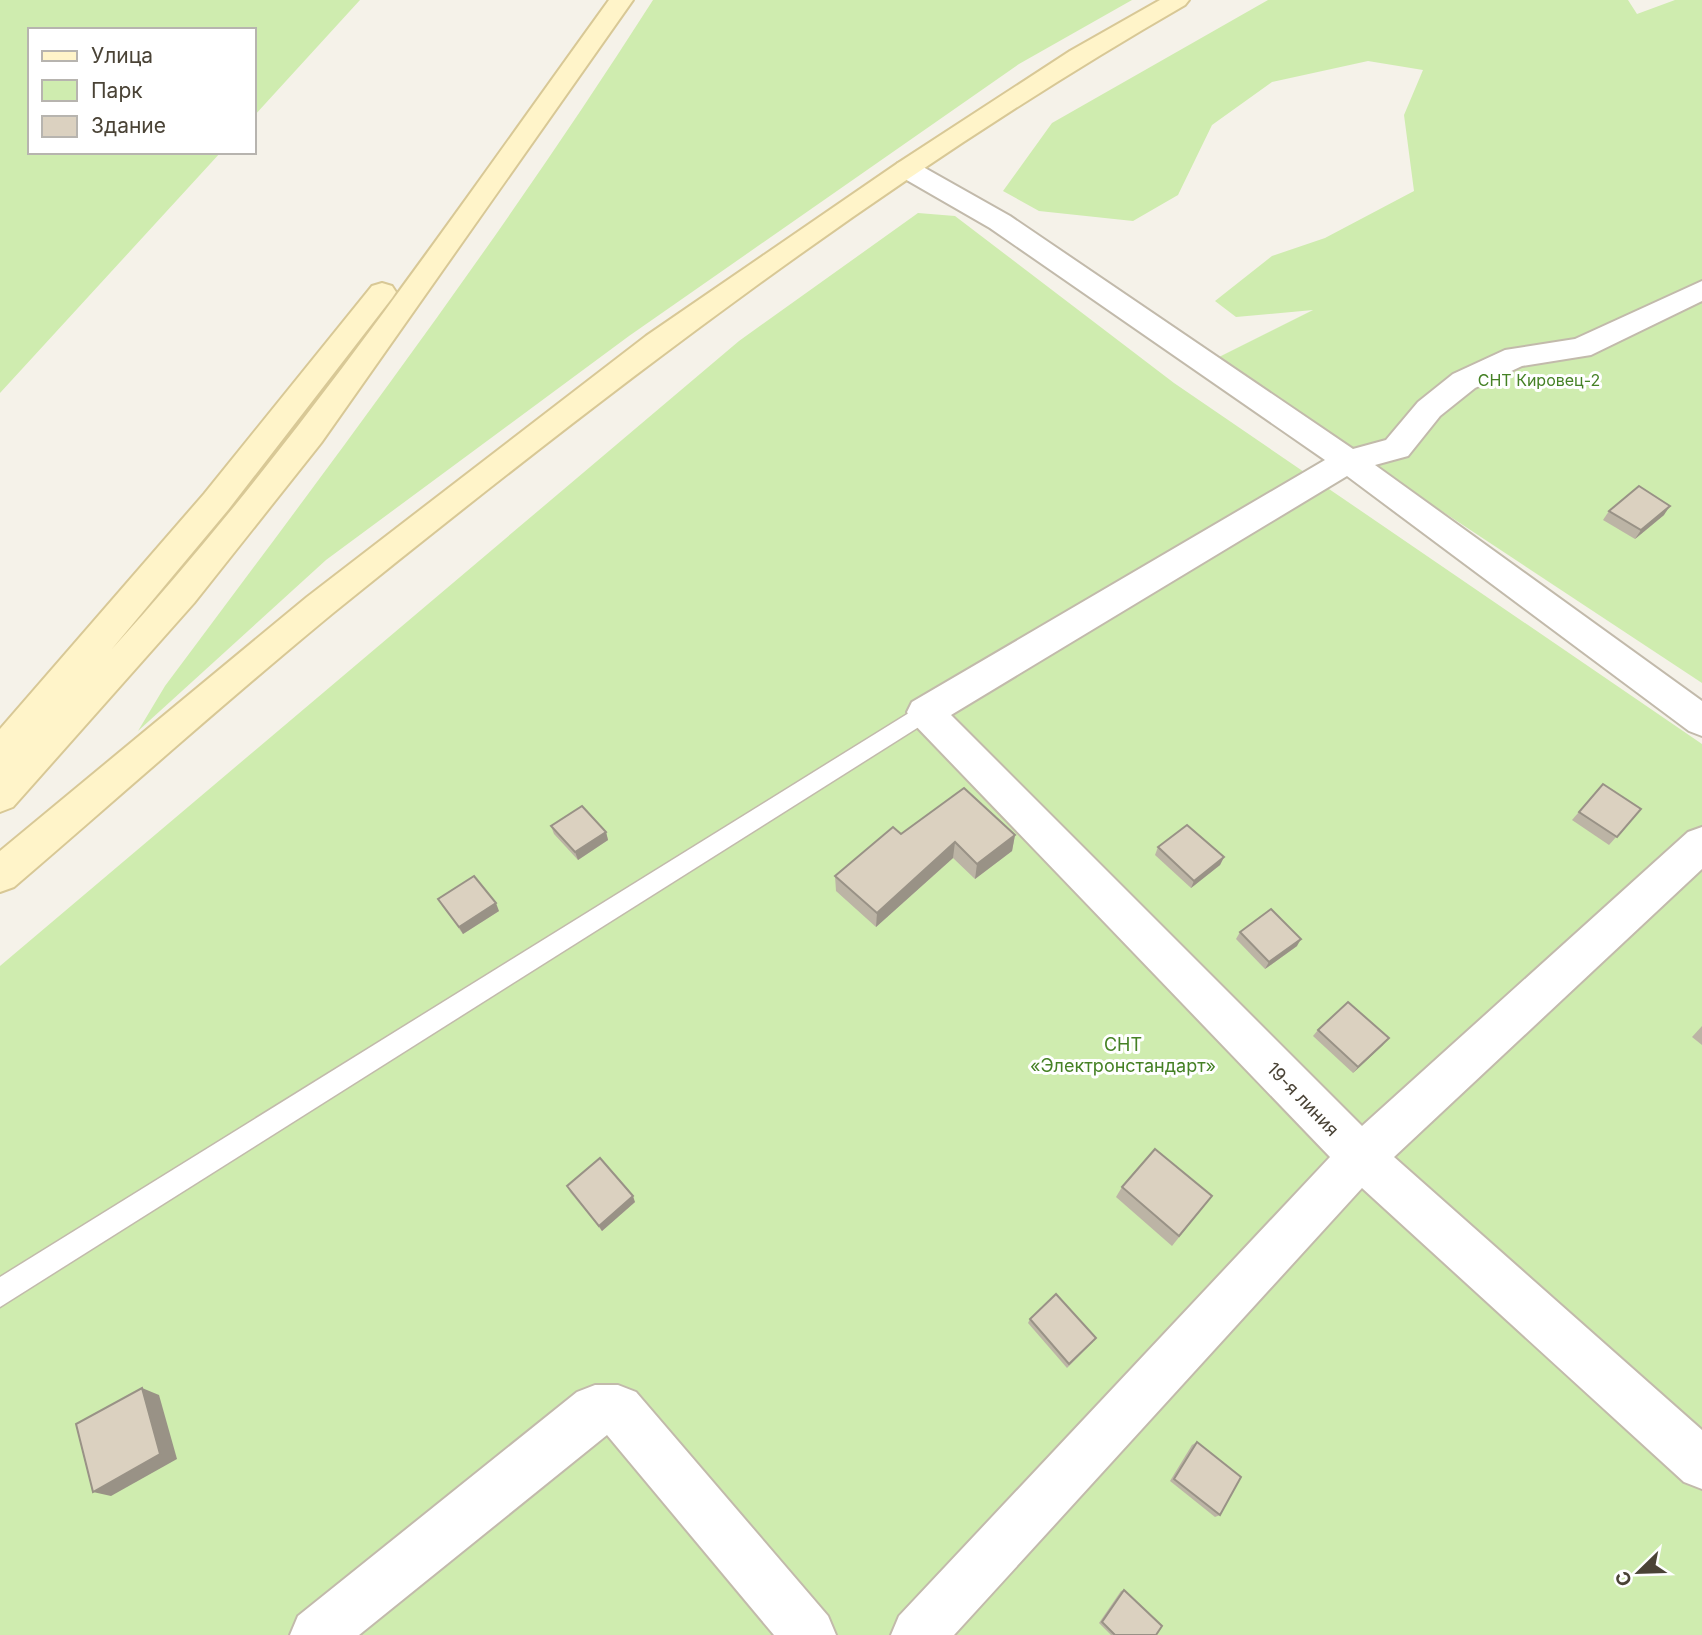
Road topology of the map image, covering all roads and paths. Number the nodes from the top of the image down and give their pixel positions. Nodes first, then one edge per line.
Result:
1 (597, 0) edge
2 (621, 0) edge
3 (1177, 0) edge
4 (907, 169) junction
5 (1702, 290) edge
6 (1348, 461) junction
7 (925, 712) junction
8 (1702, 721) edge
9 (0, 755) edge
10 (0, 796) edge
11 (1702, 844) edge
12 (0, 875) edge
13 (1361, 1157) junction
14 (0, 1293) edge
15 (1702, 1464) edge
16 (317, 1635) edge
17 (809, 1635) edge
18 (918, 1635) edge

1 - 9 main road
2 - 10 main road
3 - 4 main road
4 - 6 street
4 - 12 main road
5 - 6 street
6 - 7 street
6 - 8 street
7 - 13 street, 19-я линия
7 - 14 lane
11 - 13 street
13 - 15 street, 19-я линия
13 - 18 street
16 - 17 street

